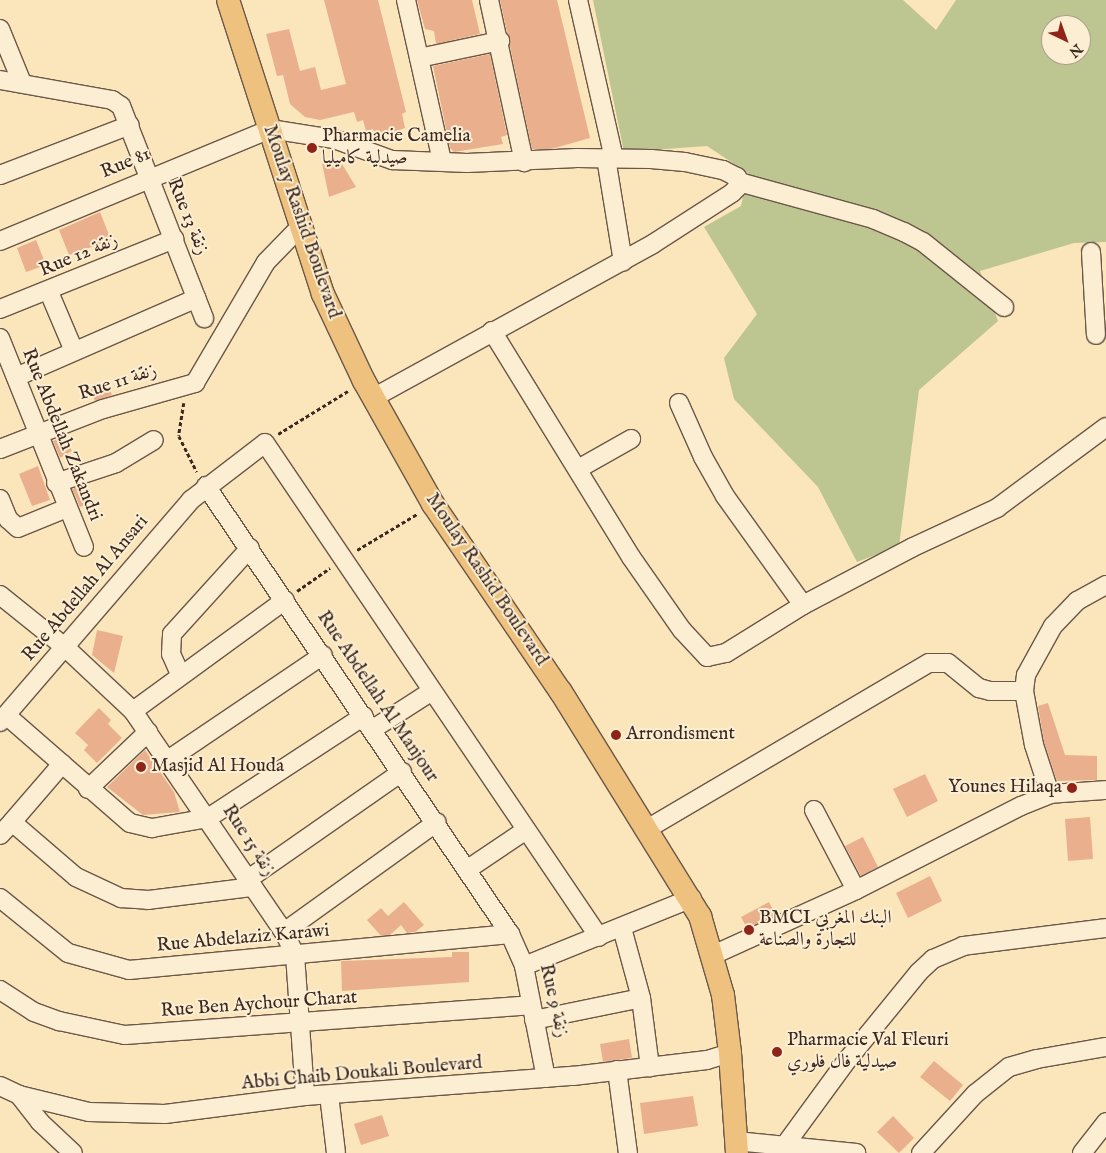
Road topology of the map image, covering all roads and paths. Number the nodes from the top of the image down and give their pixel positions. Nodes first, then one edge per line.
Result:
1 (228, 0) edge
2 (406, 0) edge
3 (489, 0) edge
4 (578, 0) edge
5 (0, 29) edge
6 (500, 42) junction
7 (420, 58) junction
8 (0, 80) edge
9 (22, 83) junction
10 (130, 125) junction
11 (270, 129) junction
12 (610, 158) junction
13 (442, 161) junction
14 (524, 162) junction
15 (0, 175) edge
16 (148, 177) junction
17 (739, 182) junction
18 (302, 225) junction
19 (174, 239) junction
20 (0, 241) edge
21 (1091, 252) dead end
22 (623, 262) junction
23 (1100, 288) edge
24 (49, 292) junction
25 (197, 298) junction
26 (1004, 307) dead end
27 (0, 309) edge
28 (204, 318) dead end
29 (492, 331) junction
30 (1096, 335) dead end
31 (0, 338) edge
32 (74, 352) junction
33 (3, 356) edge
34 (16, 377) junction
35 (195, 383) junction
36 (369, 389) junction
37 (679, 403) dead end
38 (1106, 427) edge
39 (37, 433) junction
40 (631, 438) dead end
41 (154, 440) dead end
42 (265, 444) junction
43 (0, 449) edge
44 (578, 469) junction
45 (56, 484) junction
46 (206, 486) junction
47 (1, 503) edge
48 (67, 508) junction
49 (84, 547) dead end
50 (250, 548) junction
51 (1106, 585) edge
52 (285, 600) junction
53 (2, 602) edge
54 (803, 605) junction
55 (66, 648) junction
56 (323, 655) junction
57 (180, 674) junction
58 (432, 691) junction
59 (1024, 691) junction
60 (133, 711) junction
61 (3, 719) edge
62 (369, 723) junction
63 (148, 732) junction
64 (168, 760) junction
65 (62, 764) junction
66 (402, 772) junction
67 (88, 789) junction
68 (1106, 790) edge
69 (1050, 794) junction
70 (814, 810) dead end
71 (208, 818) junction
72 (437, 822) junction
73 (6, 828) edge
74 (647, 829) junction
75 (526, 830) junction
76 (468, 869) junction
77 (249, 883) junction
78 (856, 890) junction
79 (0, 898) edge
80 (692, 898) junction
81 (622, 928) junction
82 (1106, 928) edge
83 (284, 932) junction
84 (510, 934) junction
85 (599, 937) junction
86 (295, 955) junction
87 (713, 955) junction
88 (524, 966) junction
89 (0, 990) edge
90 (641, 998) junction
91 (532, 1012) junction
92 (300, 1024) junction
93 (1106, 1047) edge
94 (730, 1052) junction
95 (650, 1067) junction
96 (617, 1070) junction
97 (546, 1078) junction
98 (0, 1086) edge
99 (19, 1095) junction
100 (329, 1095) junction
101 (305, 1096) junction
102 (1106, 1122) edge
103 (785, 1145) junction
104 (736, 1147) edge
105 (73, 1153) edge
106 (336, 1153) edge
107 (628, 1153) edge
108 (856, 1153) edge
109 (921, 1153) edge
110 (1082, 1153) edge

1 - 11 main road, Moulay Rashid Boulevard
2 - 7 street
3 - 6 street
4 - 12 street
5 - 9 street
6 - 7 street
6 - 14 street
7 - 13 street
8 - 9 street, Rue 13 زنقة
9 - 10 street, Rue 13 زنقة
10 - 15 street
10 - 16 street, Rue 13 زنقة
11 - 13 street
11 - 16 street, Rue 81
11 - 18 main road, Moulay Rashid Boulevard
12 - 14 street
12 - 17 street
12 - 22 street
13 - 14 street
16 - 19 street, Rue 13 زنقة
16 - 20 street, Rue 81
17 - 22 street
17 - 26 street
18 - 35 street
18 - 36 main road, Moulay Rashid Boulevard
19 - 24 street, Rue 12 زنقة
19 - 25 street, Rue 13 زنقة
21 - 23 street
22 - 29 street
23 - 30 street
24 - 27 street, Rue 12 زنقة
24 - 32 street
25 - 28 street, Rue 13 زنقة
25 - 32 street
29 - 36 street
29 - 44 street
31 - 33 street, Rue Abdellah Zakandri
32 - 34 street
33 - 34 street, Rue Abdellah Zakandri
34 - 39 street, Rue Abdellah Zakandri
35 - 39 street, Rue 11 زنقة
35 - 46 path
36 - 42 path
36 - 74 main road, Moulay Rashid Boulevard
37 - 54 street
38 - 54 street
39 - 43 street, Rue 11 زنقة
39 - 45 street, Rue Abdellah Zakandri
40 - 44 street
41 - 45 street
42 - 46 street, Rue Abdellah Al Ansari
42 - 58 street
44 - 54 street
45 - 48 street, Rue Abdellah Zakandri
46 - 50 street, Rue Abdellah Al Manjour
46 - 55 street, Rue Abdellah Al Ansari
47 - 48 street
48 - 49 street, Rue Abdellah Zakandri
50 - 52 street, Rue Abdellah Al Manjour
50 - 57 street
51 - 59 street
52 - 56 street, Rue Abdellah Al Manjour
52 - 57 street
53 - 55 street, Rue 15 زنقة
55 - 60 street, Rue 15 زنقة
55 - 61 street, Rue Abdellah Al Ansari
56 - 62 street, Rue Abdellah Al Manjour
56 - 64 street
57 - 60 street
58 - 62 street
58 - 75 street
59 - 69 street
59 - 74 street
60 - 63 street, Rue 15 زنقة
61 - 65 street
62 - 66 street, Rue Abdellah Al Manjour
62 - 71 street
63 - 64 street, Rue 15 زنقة
63 - 67 street
64 - 71 street, Rue 15 زنقة
65 - 67 street
65 - 73 street
66 - 72 street, Rue Abdellah Al Manjour
66 - 77 street
67 - 71 street
68 - 69 street
69 - 78 street
70 - 78 street
71 - 77 street, Rue 15 زنقة
72 - 76 street, Rue Abdellah Al Manjour
72 - 83 street
73 - 77 street
74 - 80 main road, Moulay Rashid Boulevard
75 - 76 street
75 - 85 street
76 - 84 street, Rue Abdellah Al Manjour
77 - 83 street, Rue 15 زنقة
78 - 87 street
79 - 86 street, Rue Abdelaziz Karawi
80 - 81 street
80 - 87 main road, Moulay Rashid Boulevard
81 - 85 street
81 - 90 street
82 - 103 street
83 - 86 street, Rue 15 زنقة
84 - 86 street, Rue Abdelaziz Karawi
84 - 88 street, Rue 9 زنقة
85 - 88 street
86 - 92 street, Rue 15 زنقة
87 - 94 main road, Moulay Rashid Boulevard
88 - 91 street, Rue 9 زنقة
89 - 92 street, Rue Ben Aychour Charat
90 - 91 street, Rue Ben Aychour Charat
90 - 95 street
91 - 92 street, Rue Ben Aychour Charat
91 - 97 street, Rue 9 زنقة
92 - 101 street, Rue 15 زنقة
93 - 109 street
94 - 95 street, Abbi Chaib Doukali Boulevard
94 - 104 main road, Moulay Rashid Boulevard
95 - 96 street, Abbi Chaib Doukali Boulevard
96 - 97 street, Abbi Chaib Doukali Boulevard
96 - 107 street
97 - 100 street, Abbi Chaib Doukali Boulevard
98 - 99 street, Abbi Chaib Doukali Boulevard
99 - 101 street, Abbi Chaib Doukali Boulevard
99 - 105 street
100 - 101 street, Abbi Chaib Doukali Boulevard
100 - 106 street
102 - 110 street
103 - 104 street
103 - 108 street

